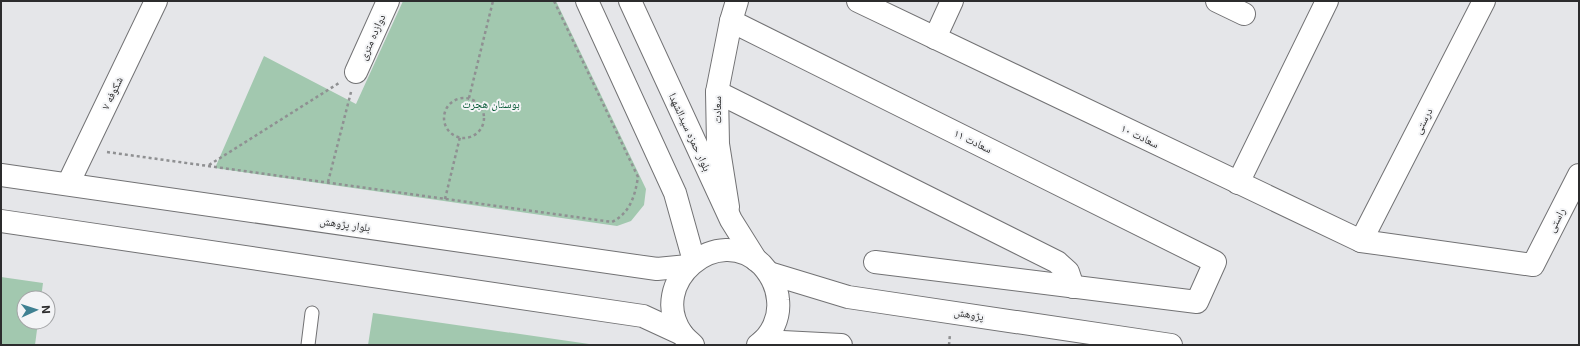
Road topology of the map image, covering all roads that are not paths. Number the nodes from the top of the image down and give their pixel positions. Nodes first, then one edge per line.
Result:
1 (156, 1) edge
2 (388, 1) edge
3 (587, 1) edge
4 (630, 1) edge
5 (858, 1) edge
6 (952, 1) edge
7 (1217, 1) edge
8 (1327, 1) edge
9 (1484, 1) edge
10 (734, 11) edge
11 (1244, 14) dead end
12 (935, 38) junction
13 (356, 72) road end
14 (717, 92) junction
15 (1, 175) edge
16 (1579, 175) edge
17 (1238, 183) junction
18 (68, 184) junction
19 (731, 220) junction
20 (1, 221) edge
21 (1361, 241) junction
22 (875, 262) dead end
23 (691, 264) junction
24 (1533, 265) joint
25 (763, 266) junction
26 (1073, 287) junction
27 (312, 313) dead end
28 (688, 339) edge
29 (761, 343) edge
30 (308, 345) edge
31 (842, 345) edge
32 (1171, 345) edge

1 - 18 street, شکوفه ۷
2 - 13 street, دوازده متری
3 - 23 street
4 - 19 street, بلوار حمزه سیدالشهدا
5 - 12 street, سعادت ۱۰
6 - 12 street
7 - 11 street
8 - 17 street
9 - 21 street, درستی
10 - 14 street, سعادت
10 - 26 street, سعادت ۱۱
12 - 17 street, سعادت ۱۰
14 - 19 street, سعادت
14 - 26 street
15 - 18 street, بلوار پژوهش
16 - 24 street, راستی
17 - 21 street, سعادت ۱۰
18 - 23 street, بلوار پژوهش
19 - 25 street, بلوار حمزه سیدالشهدا
20 - 28 street
21 - 24 street, سعادت ۱۰
22 - 26 street
23 - 25 street, پژوهش
23 - 28 street
25 - 29 street, بلوار حمزه سیدالشهدا
25 - 32 street, پژوهش
27 - 30 lane
29 - 31 street

